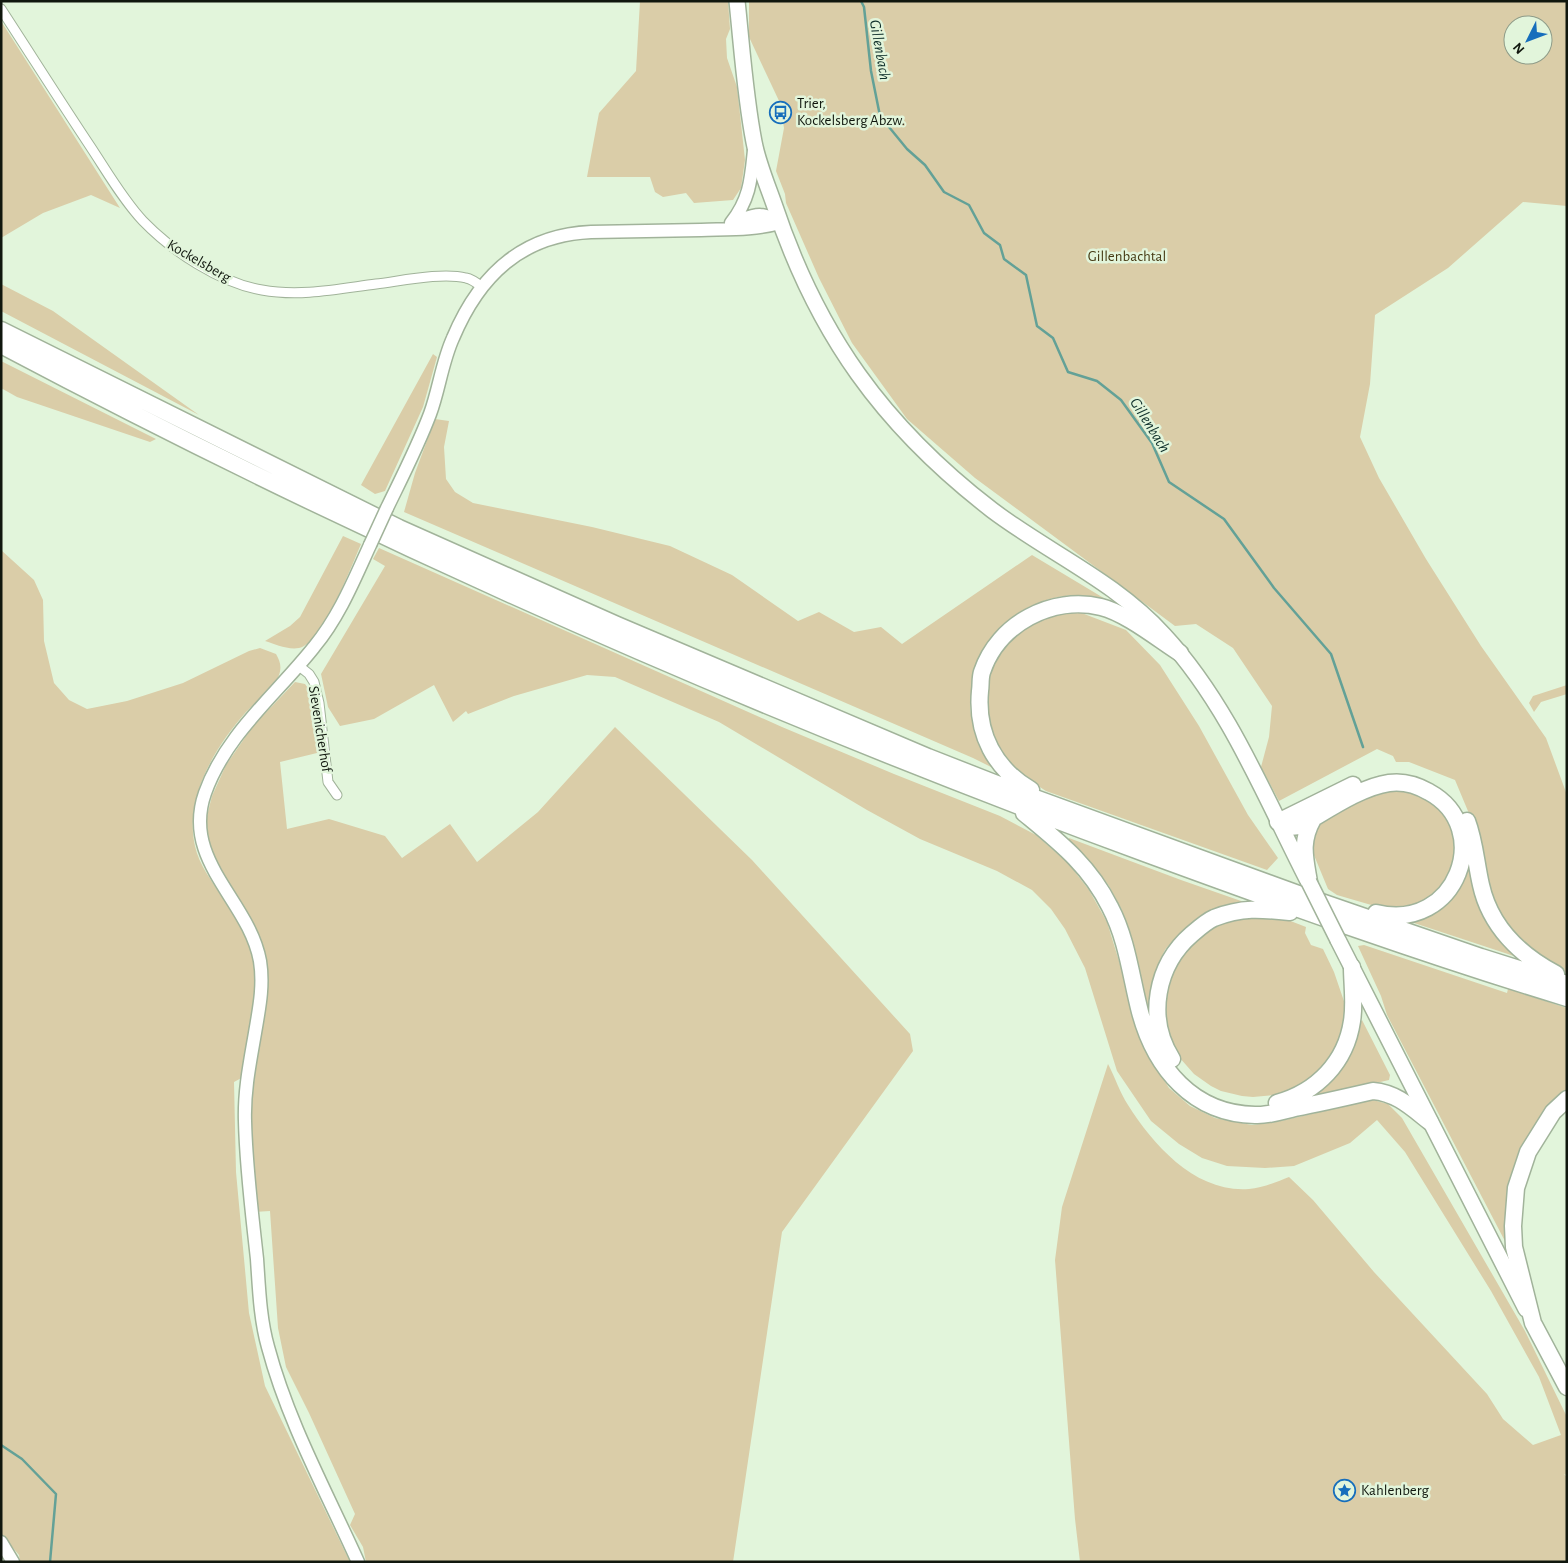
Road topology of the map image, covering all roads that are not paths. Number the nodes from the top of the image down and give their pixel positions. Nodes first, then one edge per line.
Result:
1 (738, 1) edge
2 (1, 9) edge
3 (745, 82) junction
4 (755, 145) junction
5 (732, 222) junction
6 (780, 223) junction
7 (709, 230) junction
8 (482, 287) junction
9 (811, 297) junction
10 (1, 330) edge
11 (1, 345) edge
12 (1180, 654) junction
13 (299, 666) junction
14 (338, 795) dead end
15 (1015, 805) junction
16 (1061, 808) junction
17 (1313, 819) junction
18 (1278, 822) junction
19 (1305, 889) junction
20 (1314, 915) junction
21 (1352, 967) junction
22 (1567, 979) edge
23 (1567, 984) edge
24 (1567, 998) edge
25 (1567, 1099) edge
26 (1430, 1122) junction
27 (1533, 1323) junction
28 (1567, 1387) edge
29 (1, 1542) edge
30 (13, 1562) edge
31 (358, 1562) edge

1 - 3 main road
2 - 8 street, Kockelsberg
3 - 4 main road
3 - 9 main road
4 - 5 main road
4 - 6 main road
5 - 6 main road
5 - 7 main road
6 - 7 main road
6 - 9 main road
7 - 8 main road
8 - 13 main road, bridge
9 - 12 main road
10 - 16 highway
11 - 15 highway
12 - 16 highway
12 - 18 main road
13 - 14 street, Sievenicherhof
13 - 31 main road
15 - 20 highway
15 - 26 highway
16 - 19 highway
17 - 18 highway
17 - 19 highway
17 - 19 highway
18 - 19 main road
18 - 22 highway
19 - 21 main road, bridge
19 - 23 highway
20 - 21 highway
20 - 24 highway
21 - 26 main road
25 - 27 highway
26 - 27 main road
27 - 28 highway
29 - 30 main road

